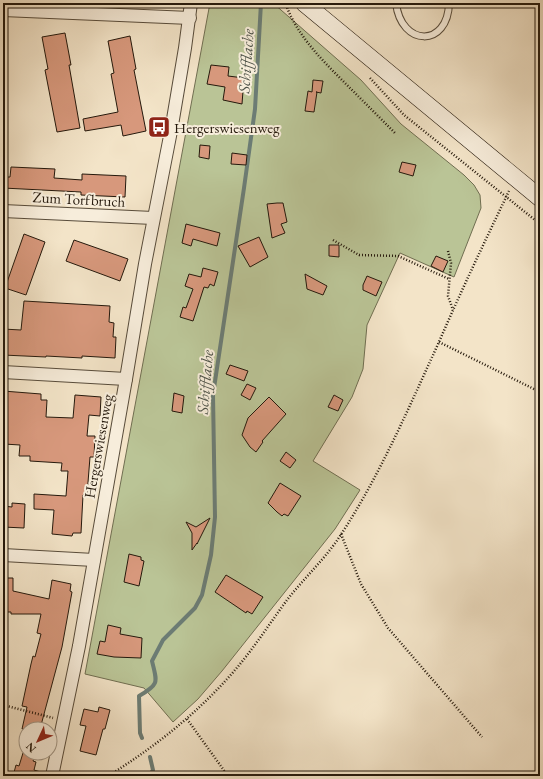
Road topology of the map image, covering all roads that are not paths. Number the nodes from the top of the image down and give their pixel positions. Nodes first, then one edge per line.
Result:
1 (191, 3) edge
2 (396, 3) edge
3 (449, 3) edge
4 (298, 6) edge
5 (3, 10) edge
6 (190, 18) junction
7 (540, 198) edge
8 (3, 211) edge
9 (153, 218) junction
10 (3, 372) edge
11 (126, 379) junction
12 (3, 555) edge
13 (94, 560) junction
14 (52, 776) edge

1 - 6 street, Hergerswiesenweg
2 - 3 lane
4 - 7 main road
5 - 6 street
6 - 9 street, Hergerswiesenweg
8 - 9 street, Zum Torfbruch
9 - 11 street, Hergerswiesenweg
10 - 11 street
11 - 13 street, Hergerswiesenweg
12 - 13 street
13 - 14 street, Hergerswiesenweg

